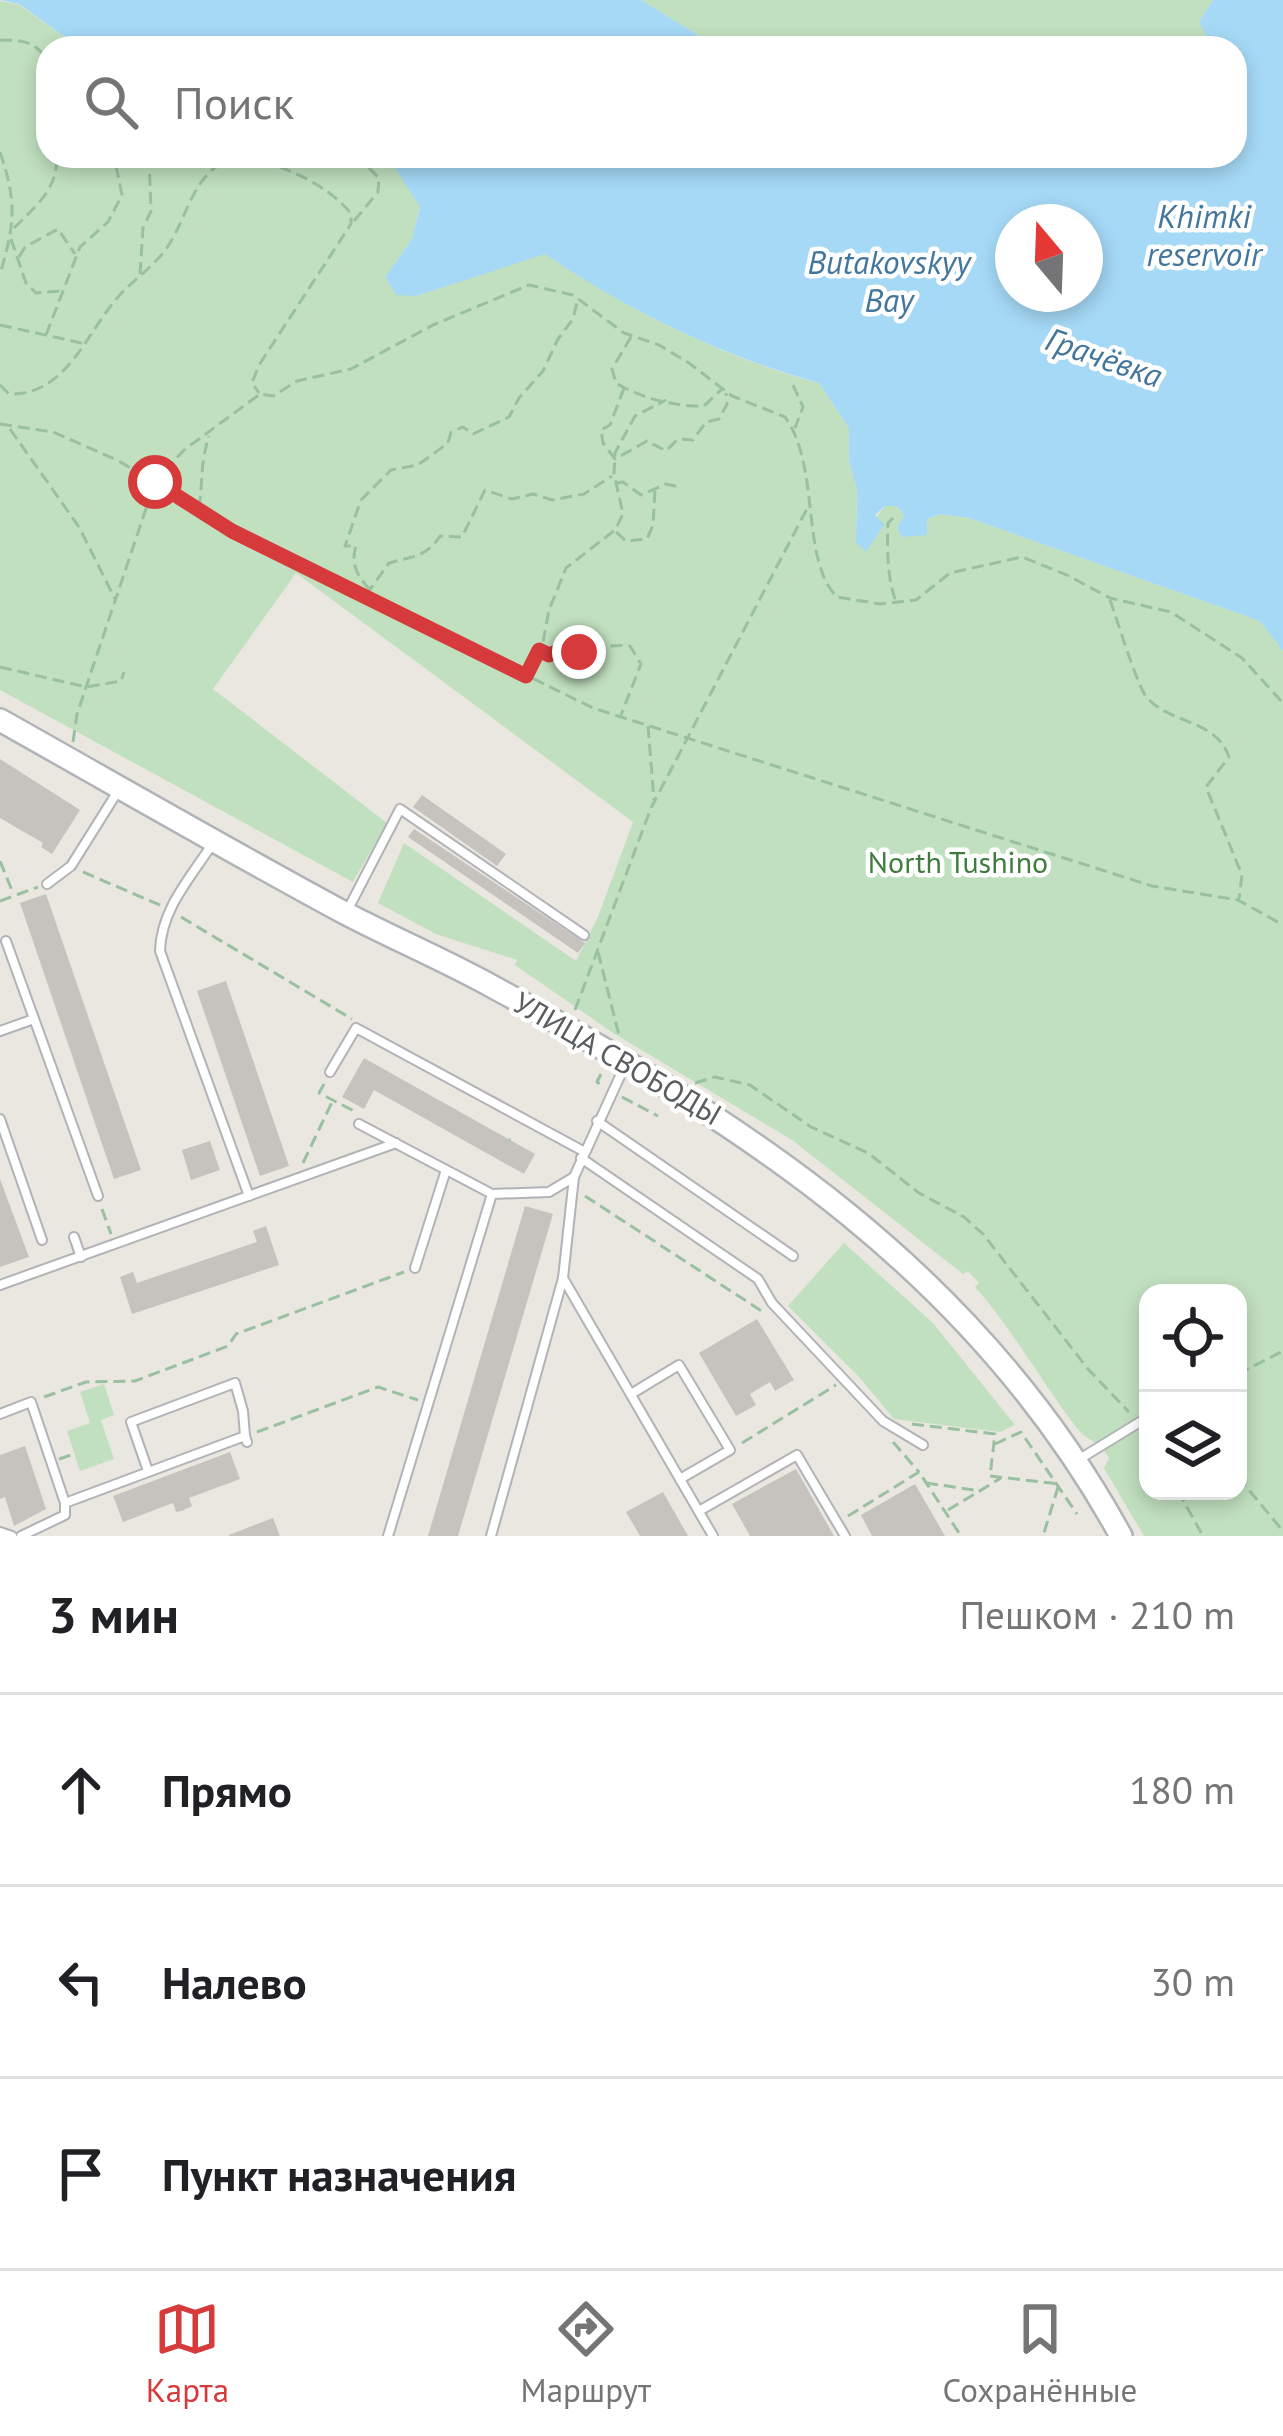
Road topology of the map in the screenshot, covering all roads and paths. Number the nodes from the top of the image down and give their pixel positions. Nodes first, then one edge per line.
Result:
1 (0, 40) edge
2 (36, 45) edge
3 (0, 152) edge
4 (57, 168) edge
5 (116, 168) edge
6 (150, 168) edge
7 (215, 168) edge
8 (282, 168) edge
9 (369, 168) edge
10 (351, 224) junction
11 (14, 228) junction
12 (11, 238) junction
13 (76, 255) junction
14 (19, 256) junction
15 (0, 274) edge
16 (140, 276) junction
17 (63, 291) junction
18 (578, 298) junction
19 (0, 326) edge
20 (46, 335) junction
21 (632, 335) junction
22 (87, 345) junction
23 (0, 385) edge
24 (793, 385) dead end
25 (624, 388) junction
26 (724, 390) junction
27 (260, 394) junction
28 (739, 398) junction
29 (666, 400) junction
30 (728, 404) junction
31 (704, 406) junction
32 (714, 420) junction
33 (0, 422) edge
34 (8, 425) junction
35 (794, 430) junction
36 (210, 432) junction
37 (615, 459) junction
38 (614, 474) junction
39 (155, 482) junction
40 (617, 483) junction
41 (680, 487) dead end
42 (655, 489) junction
43 (810, 502) junction
44 (199, 510) junction
45 (893, 518) dead end
46 (615, 530) junction
47 (370, 590) junction
48 (365, 597) junction
49 (1110, 598) junction
50 (116, 600) junction
51 (897, 603) junction
52 (539, 650) junction
53 (0, 667) edge
54 (124, 672) dead end
55 (526, 676) junction
56 (86, 687) junction
57 (1283, 703) edge
58 (620, 717) junction
59 (0, 720) edge
60 (648, 726) junction
61 (688, 739) junction
62 (71, 760) junction
63 (121, 786) junction
64 (654, 802) junction
65 (214, 842) junction
66 (0, 861) edge
67 (70, 866) junction
68 (47, 884) joint
69 (14, 896) junction
70 (1238, 900) junction
71 (0, 901) edge
72 (169, 909) junction
73 (346, 913) junction
74 (1283, 925) edge
75 (584, 935) dead end
76 (6, 941) dead end
77 (597, 949) junction
78 (575, 1010) dead end
79 (34, 1019) junction
80 (356, 1028) junction
81 (0, 1031) edge
82 (623, 1051) junction
83 (330, 1072) joint
84 (695, 1082) dead end
85 (333, 1100) junction
86 (0, 1119) edge
87 (597, 1121) junction
88 (359, 1124) joint
89 (395, 1143) junction
90 (582, 1155) junction
91 (446, 1169) junction
92 (574, 1178) junction
93 (296, 1179) junction
94 (574, 1189) junction
95 (492, 1194) junction
96 (98, 1196) joint
97 (249, 1196) junction
98 (74, 1237) dead end
99 (42, 1240) dead end
100 (115, 1244) junction
101 (794, 1256) dead end
102 (81, 1257) junction
103 (415, 1268) joint
104 (563, 1278) junction
105 (0, 1286) edge
106 (764, 1313) dead end
107 (1283, 1351) edge
108 (1247, 1369) edge
109 (838, 1384) dead end
110 (631, 1394) junction
111 (31, 1402) junction
112 (428, 1404) junction
113 (0, 1414) edge
114 (1139, 1415) edge
115 (884, 1421) junction
116 (1139, 1422) edge
117 (246, 1439) junction
118 (893, 1442) dead end
119 (994, 1444) junction
120 (923, 1445) dead end
121 (730, 1450) junction
122 (1077, 1461) junction
123 (148, 1471) junction
124 (919, 1472) junction
125 (1003, 1477) junction
126 (680, 1479) junction
127 (926, 1483) junction
128 (1059, 1484) junction
129 (1247, 1488) edge
130 (983, 1491) junction
131 (1183, 1500) edge
132 (65, 1503) junction
133 (699, 1511) junction
134 (856, 1511) dead end
135 (945, 1512) junction
136 (1077, 1514) dead end
137 (0, 1532) edge
138 (1283, 1532) edge
139 (16, 1536) edge
140 (388, 1536) edge
141 (491, 1536) edge
142 (713, 1536) edge
143 (845, 1536) edge
144 (961, 1536) edge
145 (1042, 1536) edge
146 (1120, 1536) edge
147 (1203, 1536) edge

1 - 2 path
3 - 11 path
4 - 11 path
5 - 13 path
6 - 16 path
7 - 16 path
8 - 10 path
9 - 10 path
10 - 27 path
11 - 12 path
12 - 14 path
12 - 15 path
13 - 14 path
13 - 17 path
14 - 17 path
16 - 22 path
17 - 20 path
18 - 21 path
18 - 27 path
18 - 47 path
19 - 20 path
20 - 22 path
21 - 25 path
21 - 26 path
22 - 23 path
24 - 35 path
25 - 29 path
25 - 37 path
26 - 28 path
26 - 30 path
26 - 31 path
27 - 36 path
28 - 30 path
28 - 35 path
29 - 31 path
29 - 37 path
30 - 32 path
31 - 32 path
32 - 37 path
33 - 34 path
34 - 39 path
34 - 50 path
35 - 43 path
36 - 39 path
36 - 44 path
37 - 38 path
38 - 40 path
38 - 47 path
39 - 44 path
39 - 50 path
40 - 42 path
40 - 46 path
41 - 42 path
42 - 46 path
43 - 51 path
43 - 61 path
44 - 48 path
45 - 51 path
46 - 52 path
47 - 48 path
48 - 55 path
49 - 51 path
49 - 57 path
49 - 70 path
50 - 56 path
52 - 55 path
52 - 58 path
53 - 56 path
54 - 56 path
55 - 58 path
56 - 62 path
58 - 60 path
59 - 62 main road, УЛИЦА СВОБОДЫ
60 - 61 path
60 - 64 path
61 - 64 path
61 - 70 path
62 - 63 main road, УЛИЦА СВОБОДЫ
63 - 65 main road, УЛИЦА СВОБОДЫ
63 - 67 lane
64 - 77 path
65 - 72 lane
65 - 73 main road, УЛИЦА СВОБОДЫ
66 - 69 path
67 - 68 lane
67 - 72 path
68 - 69 path
69 - 71 path
70 - 74 path
72 - 80 path
72 - 97 lane
73 - 75 lane
73 - 82 main road, УЛИЦА СВОБОДЫ
76 - 79 lane
77 - 78 path
77 - 82 path
79 - 81 lane
79 - 96 lane
80 - 83 lane
80 - 90 lane
82 - 87 lane
82 - 122 main road, УЛИЦА СВОБОДЫ
83 - 85 path
84 - 114 path
85 - 88 path
85 - 93 path
86 - 99 lane
87 - 90 lane
87 - 101 lane
88 - 89 lane
89 - 91 lane
89 - 93 lane
90 - 92 lane
90 - 115 lane
91 - 95 lane
91 - 103 lane
92 - 94 lane
92 - 95 lane
93 - 97 lane
94 - 104 lane
94 - 106 path
95 - 112 lane
96 - 100 path
97 - 100 lane
98 - 102 lane
100 - 102 lane
102 - 105 lane
103 - 111 path
104 - 110 lane
104 - 141 lane
107 - 108 path
109 - 121 path
110 - 121 lane
110 - 126 lane
111 - 113 lane
111 - 132 lane
112 - 117 path
112 - 140 lane
115 - 119 path
115 - 120 lane
116 - 122 lane
117 - 123 lane
117 - 123 lane
118 - 124 path
119 - 125 path
119 - 128 path
121 - 126 lane
122 - 146 main road, УЛИЦА СВОБОДЫ
123 - 132 lane
124 - 127 path
124 - 134 path
125 - 128 path
125 - 130 path
126 - 133 lane
127 - 130 path
127 - 135 path
128 - 136 path
128 - 145 path
129 - 138 path
130 - 135 path
131 - 147 path
132 - 139 lane
133 - 142 lane
133 - 143 lane
135 - 144 path
137 - 139 lane

